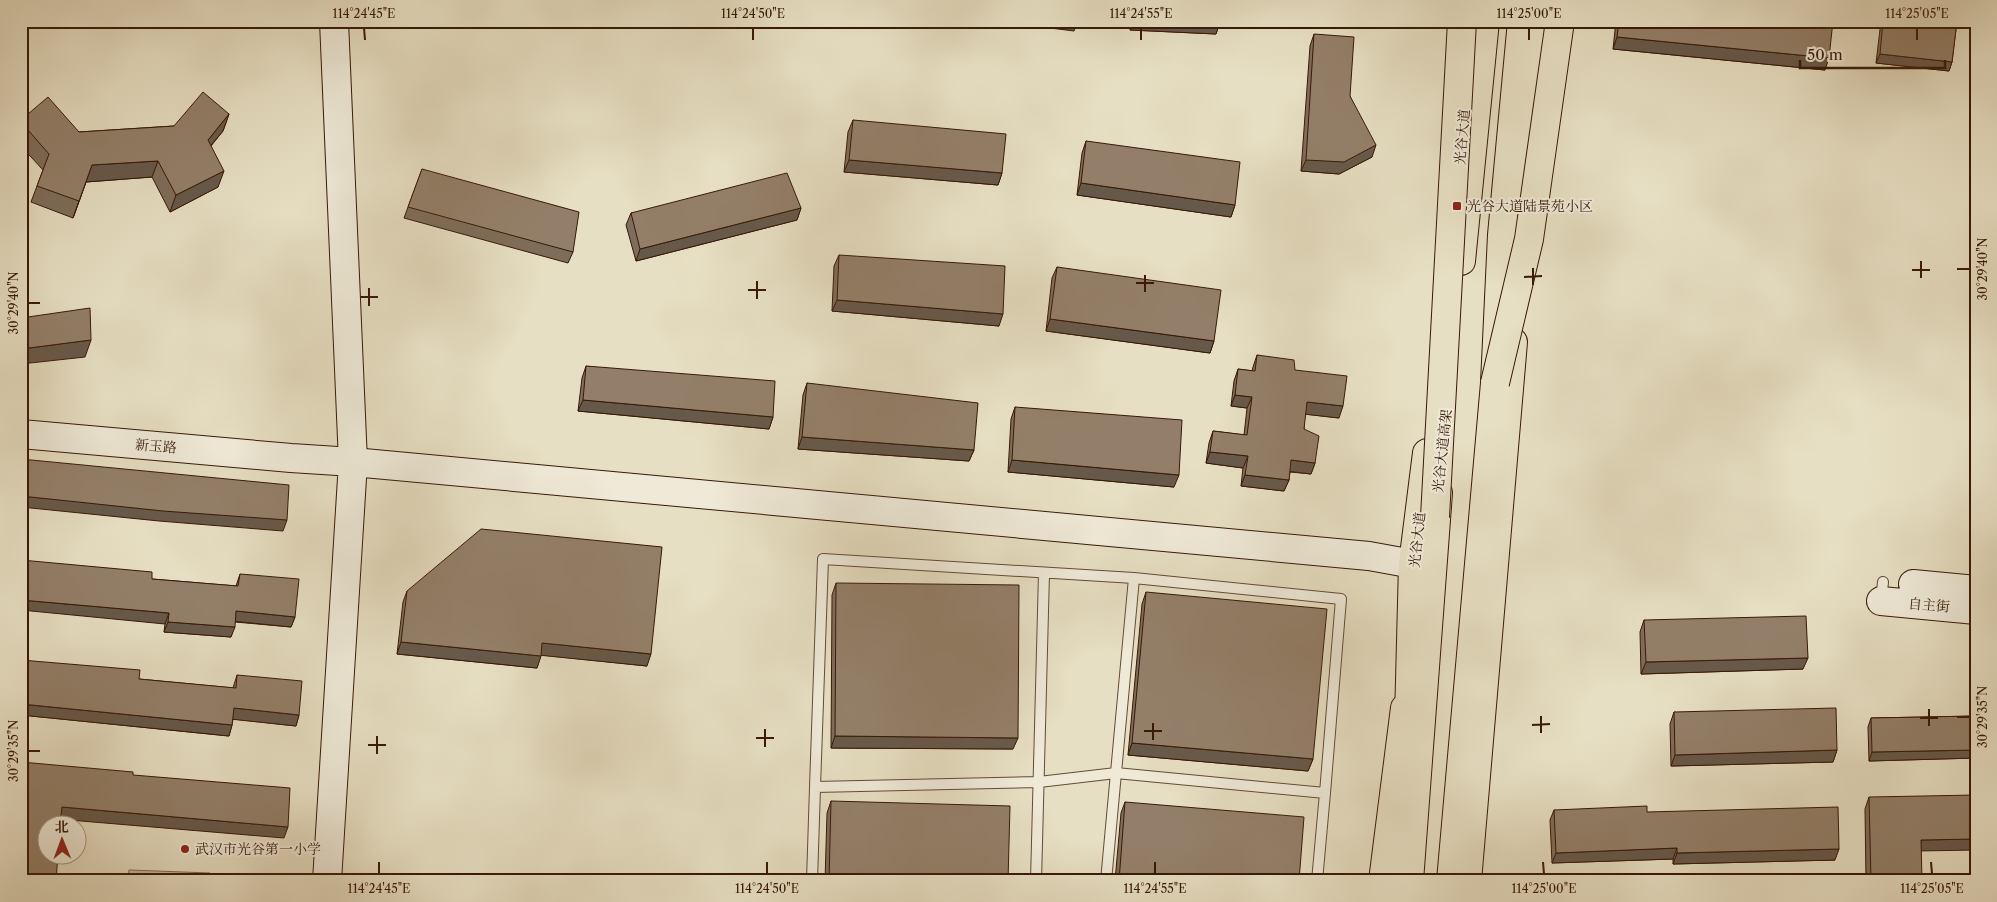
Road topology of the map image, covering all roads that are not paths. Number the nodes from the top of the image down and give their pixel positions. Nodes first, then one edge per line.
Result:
1 (334, 21) edge
2 (1449, 21) edge
3 (1462, 21) edge
4 (1471, 21) edge
5 (1485, 21) edge
6 (1522, 21) edge
7 (1536, 21) edge
8 (1560, 21) edge
9 (1494, 383) junction
10 (21, 434) edge
11 (353, 462) junction
12 (1435, 517) junction
13 (1413, 564) junction
14 (1044, 573) junction
15 (1134, 578) junction
16 (1976, 590) edge
17 (1976, 610) edge
18 (1411, 664) junction
19 (1116, 773) junction
20 (1039, 782) junction
21 (815, 787) junction
22 (1325, 793) junction
23 (327, 881) edge
24 (812, 881) edge
25 (1036, 881) edge
26 (1106, 881) edge
27 (1317, 881) edge
28 (1383, 881) edge
29 (1401, 881) edge
30 (1409, 881) edge
31 (1450, 881) edge
32 (1467, 881) edge

1 - 11 street
2 - 12 main road, bridge
3 - 12 main road, bridge
4 - 13 main road, 光谷大道
5 - 12 main road, 光谷大道高架, bridge
6 - 9 main road, bridge
7 - 32 main road
8 - 9 main road, bridge
9 - 31 main road
10 - 11 street, 新玉路
11 - 13 street, 新玉路
11 - 23 street
12 - 30 main road, 光谷大道高架
13 - 18 main road, 光谷大道
14 - 15 lane
14 - 20 lane
14 - 21 lane
15 - 19 lane
15 - 22 lane
16 - 17 street, 自主街
18 - 28 main road
18 - 29 main road, 光谷大道
19 - 20 lane
19 - 22 lane
19 - 26 lane
20 - 21 lane
20 - 25 lane
21 - 24 lane
22 - 27 lane

